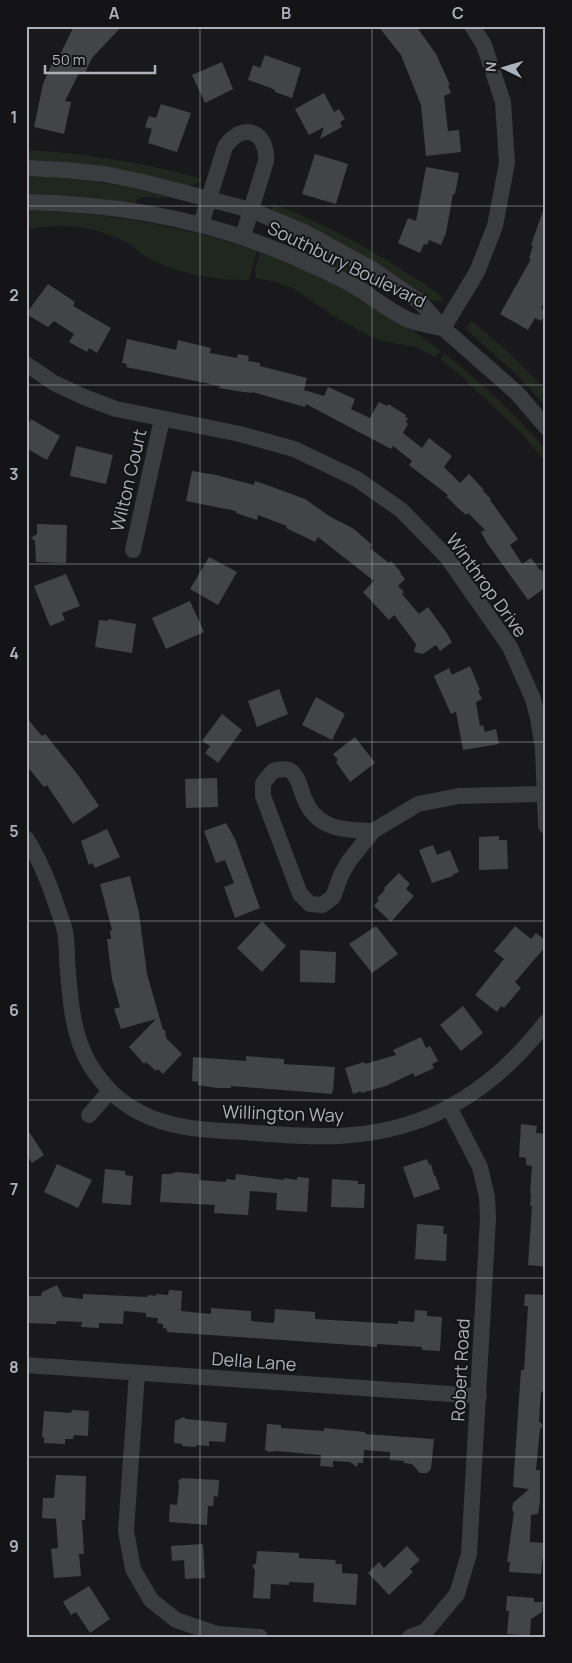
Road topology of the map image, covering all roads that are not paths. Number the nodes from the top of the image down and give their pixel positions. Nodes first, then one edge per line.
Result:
1 (472, 26) edge
2 (26, 168) edge
3 (208, 198) junction
4 (26, 202) edge
5 (251, 210) junction
6 (201, 224) junction
7 (243, 236) junction
8 (442, 328) junction
9 (26, 364) edge
10 (162, 419) junction
11 (546, 427) edge
12 (133, 550) dead end
13 (544, 794) junction
14 (546, 826) edge
15 (373, 831) junction
16 (26, 838) edge
17 (546, 1022) edge
18 (110, 1091) junction
19 (449, 1107) junction
20 (89, 1115) dead end
21 (26, 1365) edge
22 (137, 1373) junction
23 (479, 1396) junction
24 (428, 1634) edge
25 (260, 1637) edge
26 (410, 1637) edge

1 - 8 street
2 - 3 street, Southbury Boulevard
3 - 5 street, Southbury Boulevard
3 - 5 street
3 - 6 street
4 - 6 street, Southbury Boulevard
5 - 7 street
5 - 8 street, Southbury Boulevard
6 - 7 street, Southbury Boulevard
7 - 8 street, Southbury Boulevard
8 - 11 street, Southbury Boulevard
9 - 10 street, Winthrop Drive
10 - 12 street, Wilton Court
10 - 13 street, Winthrop Drive
13 - 14 street, Winthrop Drive
13 - 15 street
15 - 15 street
16 - 18 street, Willington Way
17 - 19 street, Willington Way
18 - 19 street, Willington Way
18 - 20 street
19 - 23 street, Robert Road
21 - 22 street, Della Lane
22 - 23 street, Della Lane
22 - 25 street
23 - 24 street, Robert Road
24 - 26 street, Robert Road

